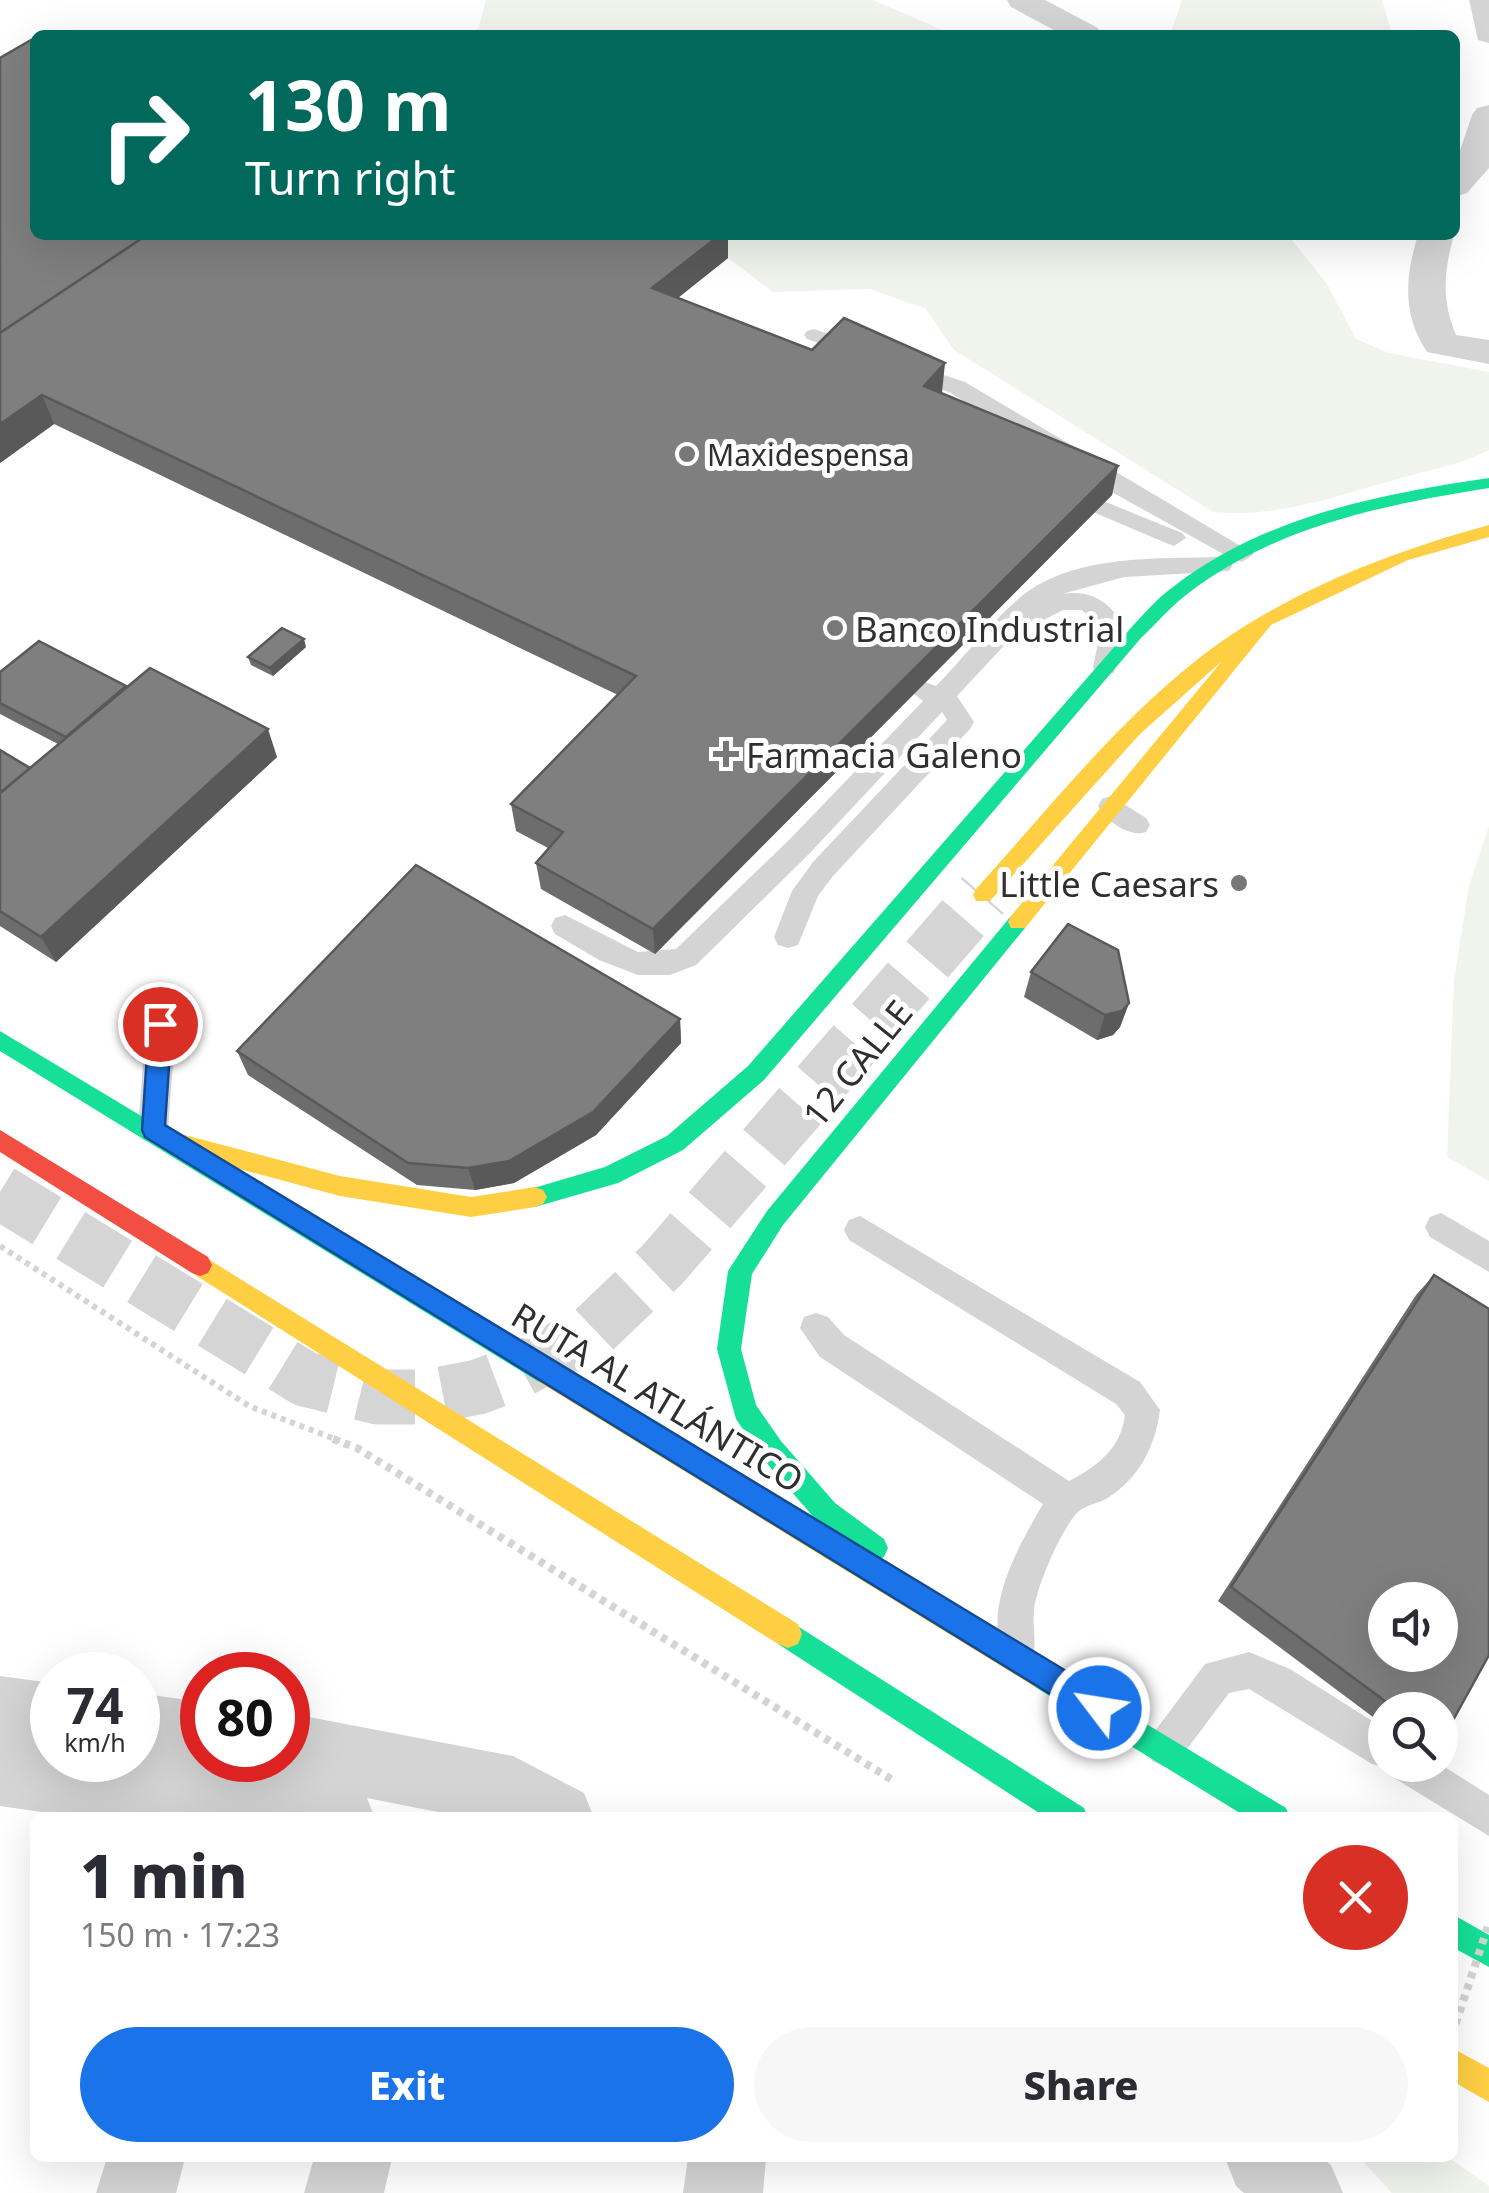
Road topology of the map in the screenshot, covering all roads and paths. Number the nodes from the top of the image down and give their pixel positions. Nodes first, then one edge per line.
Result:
1 (1022, 0) edge
2 (1484, 0) edge
3 (1078, 30) edge
4 (1489, 33) edge
5 (1489, 115) edge
6 (1460, 180) edge
7 (1435, 240) edge
8 (814, 335) dead end
9 (1489, 352) edge
10 (1489, 483) edge
11 (1100, 507) edge
12 (1489, 531) edge
13 (1454, 538) junction
14 (1365, 549) dead end
15 (1234, 564) junction
16 (1266, 621) junction
17 (1104, 670) junction
18 (931, 694) junction
19 (961, 722) junction
20 (1111, 806) junction
21 (1137, 824) dead end
22 (983, 894) tunnel mouth
23 (565, 926) edge
24 (788, 937) dead end
25 (160, 1024) dead end
26 (0, 1040) edge
27 (164, 1136) junction
28 (0, 1140) edge
29 (1442, 1227) dead end
30 (860, 1230) dead end
31 (0, 1246) edge
32 (1489, 1258) edge
33 (816, 1328) dead end
34 (1058, 1513) junction
35 (1018, 1650) junction
36 (1099, 1708) junction
37 (0, 1710) edge
38 (30, 1713) edge
39 (1368, 1740) edge
40 (1165, 1748) junction
41 (310, 1755) edge
42 (0, 1771) edge
43 (1434, 1782) edge
44 (902, 1786) dead end
45 (250, 1793) edge
46 (448, 1799) edge
47 (318, 1812) edge
48 (548, 1812) edge
49 (1065, 1812) edge
50 (1266, 1812) edge
51 (1489, 1817) edge
52 (1489, 1923) edge
53 (1458, 1933) edge
54 (1489, 1952) edge
55 (1458, 2017) edge
56 (1458, 2066) edge
57 (1489, 2086) edge
58 (145, 2162) edge
59 (352, 2162) edge
60 (726, 2162) edge
61 (1268, 2162) edge
62 (136, 2193) edge
63 (344, 2193) edge
64 (722, 2193) edge
65 (1303, 2193) edge

1 - 3 street
2 - 4 street
5 - 6 street
7 - 9 street
8 - 15 lane
10 - 15 main road, 12 CALLE
11 - 15 lane
12 - 13 main road, 12 CALLE
13 - 14 main road
13 - 16 main road, 12 CALLE
15 - 17 main road, 12 CALLE
15 - 18 lane
16 - 20 main road, 12 CALLE
16 - 22 main road
17 - 19 lane
17 - 27 main road, 12 CALLE
18 - 19 lane
18 - 23 lane
19 - 24 lane
20 - 21 lane
20 - 35 main road, 12 CALLE
25 - 27 lane
26 - 27 main road, RUTA AL ATLÁNTICO
27 - 36 main road, RUTA AL ATLÁNTICO
28 - 49 main road
29 - 32 lane
30 - 34 lane
31 - 44 path
33 - 34 lane
34 - 35 lane
35 - 36 main road, 12 CALLE
36 - 40 main road, RUTA AL ATLÁNTICO
37 - 38 street
39 - 40 lane
40 - 50 main road, RUTA AL ATLÁNTICO
41 - 46 street
42 - 45 street
43 - 51 lane
45 - 47 street
46 - 48 street
52 - 55 path, bridge
53 - 54 main road
56 - 57 main road
58 - 62 street
59 - 63 street
60 - 64 street
61 - 65 street

